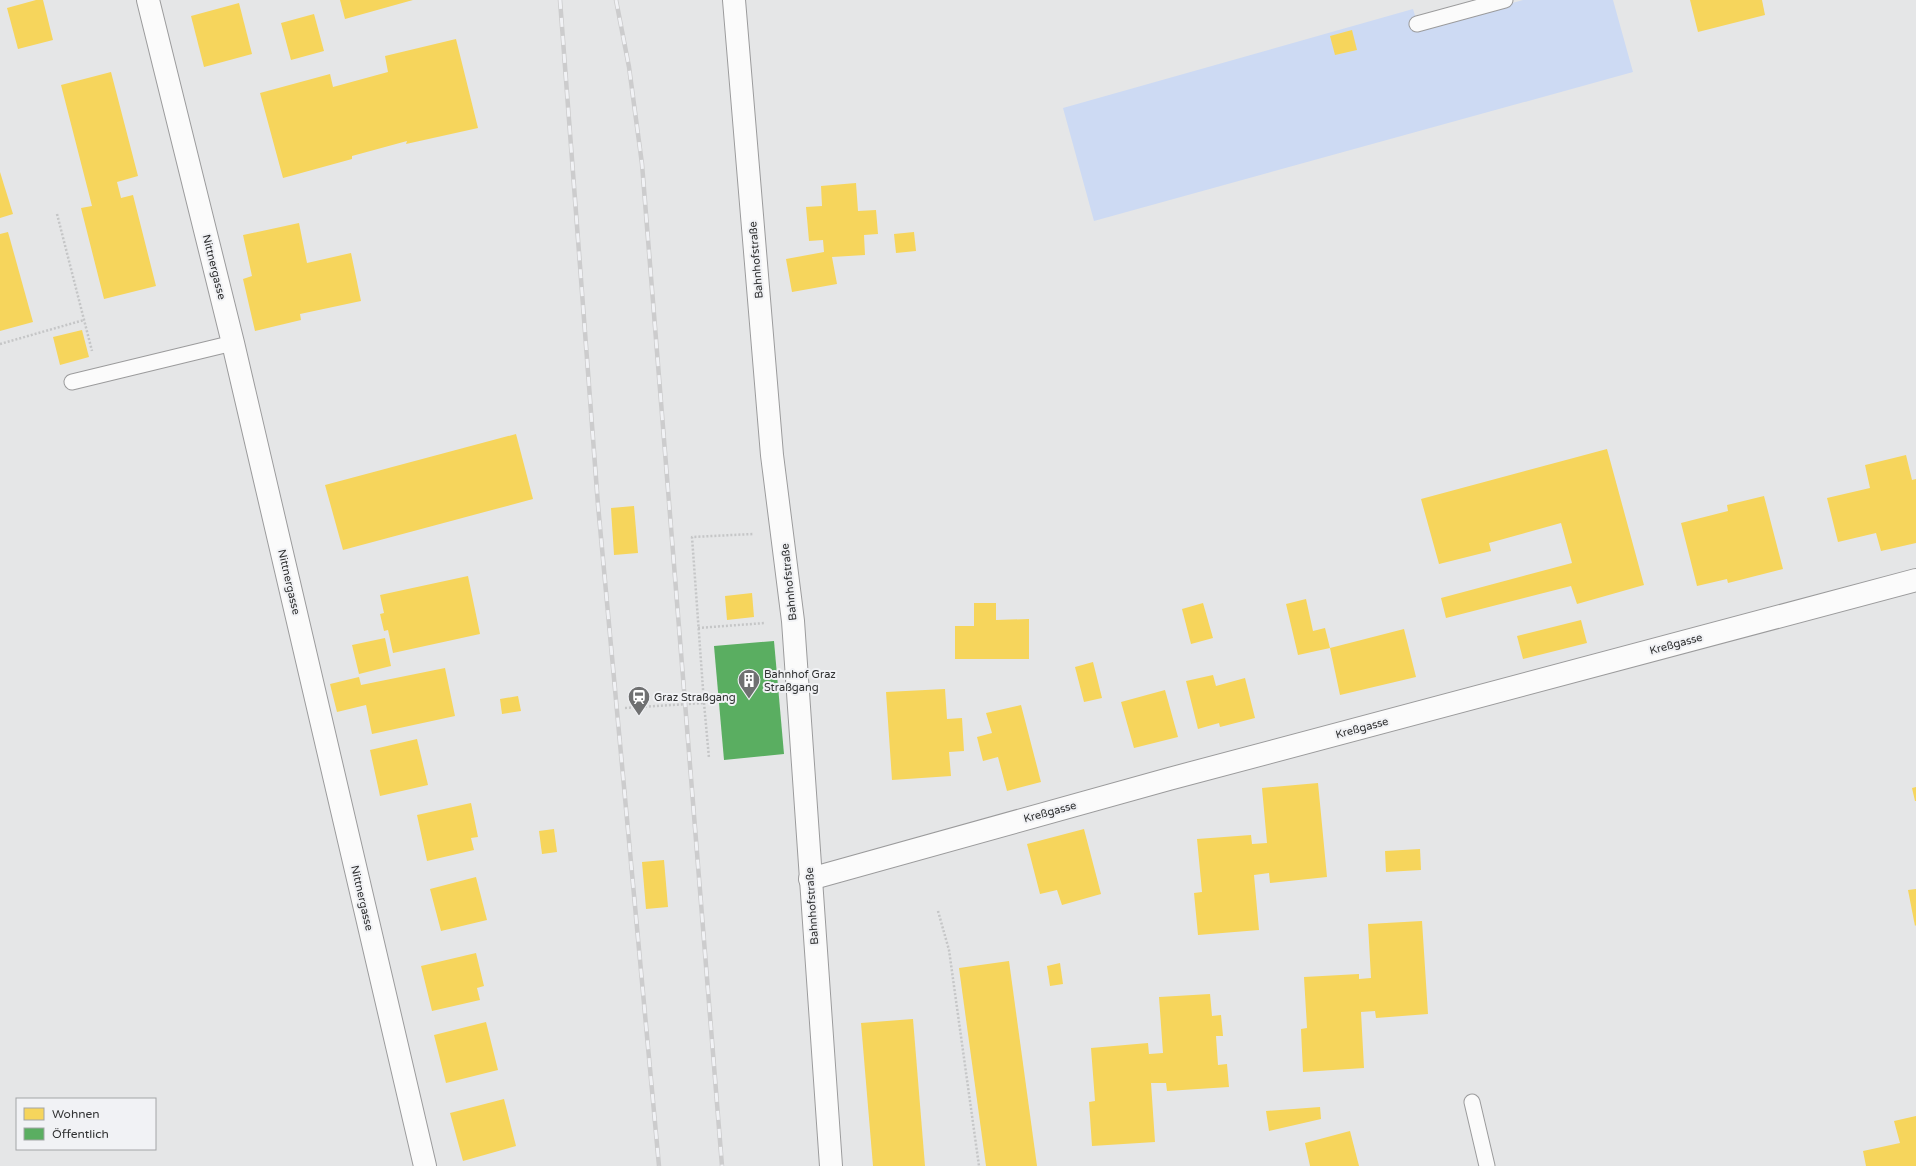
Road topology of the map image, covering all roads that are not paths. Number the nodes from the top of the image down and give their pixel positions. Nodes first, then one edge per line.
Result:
1 (148, 0) edge
2 (734, 0) edge
3 (1505, 0) edge
4 (1417, 24) dead end
5 (233, 343) junction
6 (72, 382) dead end
7 (1916, 580) edge
8 (810, 879) junction
9 (1472, 1102) dead end
10 (425, 1166) edge
11 (831, 1166) edge
12 (1487, 1166) edge

1 - 5 street, Nittnergasse
2 - 8 street, Bahnhofstraße
3 - 4 lane
5 - 6 lane
5 - 10 street, Nittnergasse
7 - 8 street, Kreßgasse
8 - 11 street, Bahnhofstraße
9 - 12 lane

